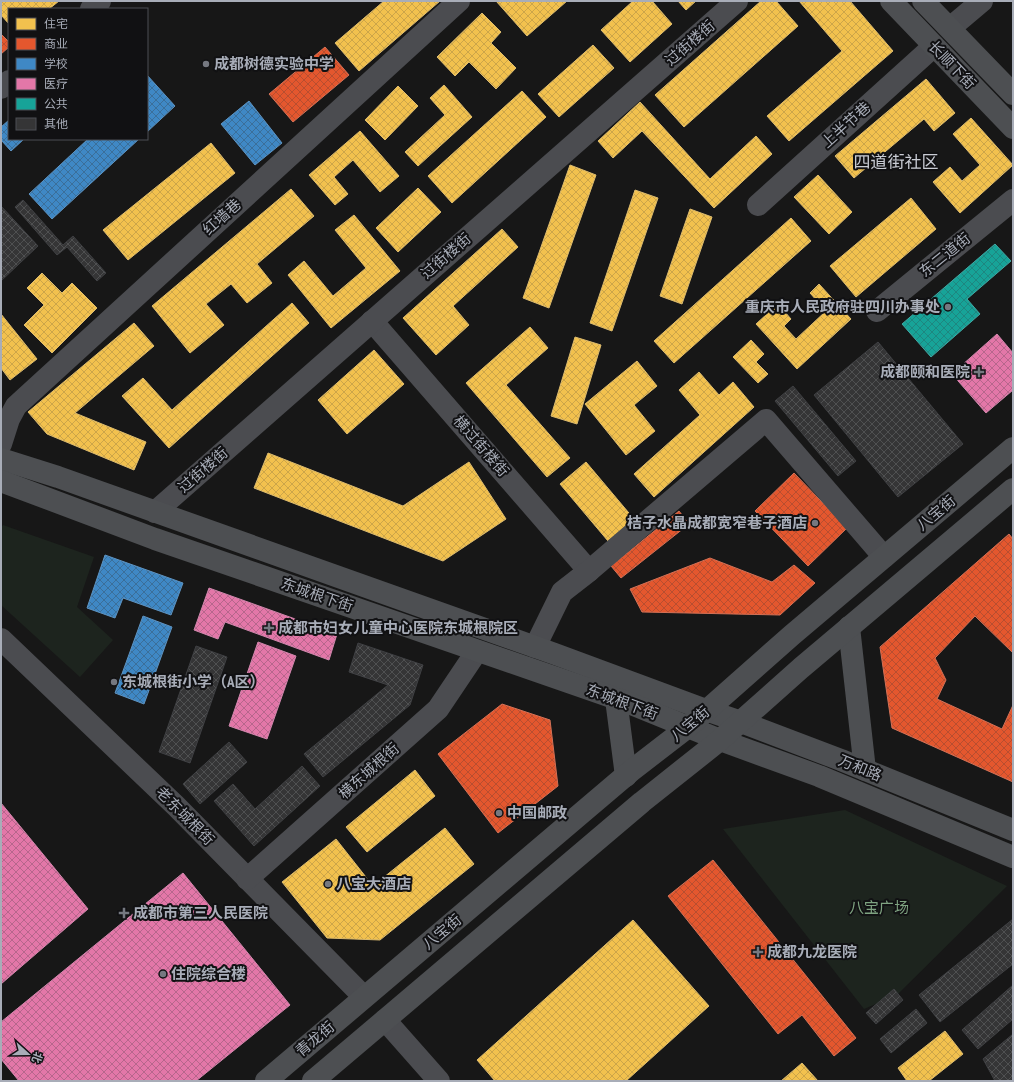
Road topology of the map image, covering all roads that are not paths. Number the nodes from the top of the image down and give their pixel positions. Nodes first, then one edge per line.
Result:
1 (100, 1) edge
2 (459, 1) edge
3 (737, 1) edge
4 (891, 1) edge
5 (923, 1) edge
6 (982, 1) edge
7 (92, 8) edge
8 (950, 28) junction
9 (934, 46) junction
10 (1013, 94) edge
11 (1013, 128) edge
12 (1013, 200) edge
13 (758, 205) dead end
14 (877, 311) dead end
15 (372, 321) junction
16 (1, 443) edge
17 (1013, 448) edge
18 (1, 459) edge
19 (58, 477) junction
20 (1, 481) edge
21 (1013, 489) edge
22 (1, 492) edge
23 (52, 500) junction
24 (155, 512) junction
25 (884, 557) junction
26 (589, 571) junction
27 (849, 628) junction
28 (1, 639) edge
29 (535, 647) junction
30 (477, 650) junction
31 (616, 699) junction
32 (706, 710) junction
33 (741, 722) junction
34 (688, 726) junction
35 (720, 740) junction
36 (865, 770) junction
37 (626, 776) junction
38 (1013, 830) edge
39 (1013, 856) edge
40 (247, 879) junction
41 (364, 997) junction
42 (385, 1020) junction
43 (266, 1081) edge
44 (313, 1081) edge
45 (439, 1081) edge

1 - 7 street
2 - 16 street, 红墙巷
3 - 15 street, 过街楼街
4 - 9 main road, 长顺下街
5 - 8 main road, 长顺下街
6 - 8 street
8 - 10 main road, 长顺下街
9 - 11 main road, 长顺下街
9 - 13 street, 上半节巷
12 - 14 street, 东二道街
15 - 24 street, 过街楼街
15 - 26 street, 横过街楼街
16 - 19 street, 东城根下街
17 - 25 main road, 八宝街
18 - 19 main road
19 - 24 main road, 东城根下街
20 - 23 main road
21 - 27 main road, 八宝街
22 - 23 street, 东城根下街
23 - 30 main road, 东城根下街
24 - 29 main road, 东城根下街
25 - 26 street
25 - 32 main road, 八宝街
26 - 29 street
27 - 33 main road, 八宝街
27 - 36 main road
28 - 40 street, 老东城根街
29 - 32 main road, 东城根下街
30 - 31 main road, 东城根下街
30 - 40 street, 横东城根街
31 - 34 main road, 东城根下街
31 - 37 main road
32 - 33 main road, 万和路
32 - 34 main road, 八宝街
33 - 35 main road, 八宝街
33 - 36 main road, 万和路
34 - 35 main road, 东城根下街
34 - 37 main road, 八宝街
35 - 39 main road, 万和路
35 - 42 main road, 八宝街
36 - 38 main road, 万和路
37 - 41 main road, 八宝街
40 - 41 street, 老东城根街
41 - 43 main road, 青龙街
42 - 44 main road, 青龙街
42 - 45 street

